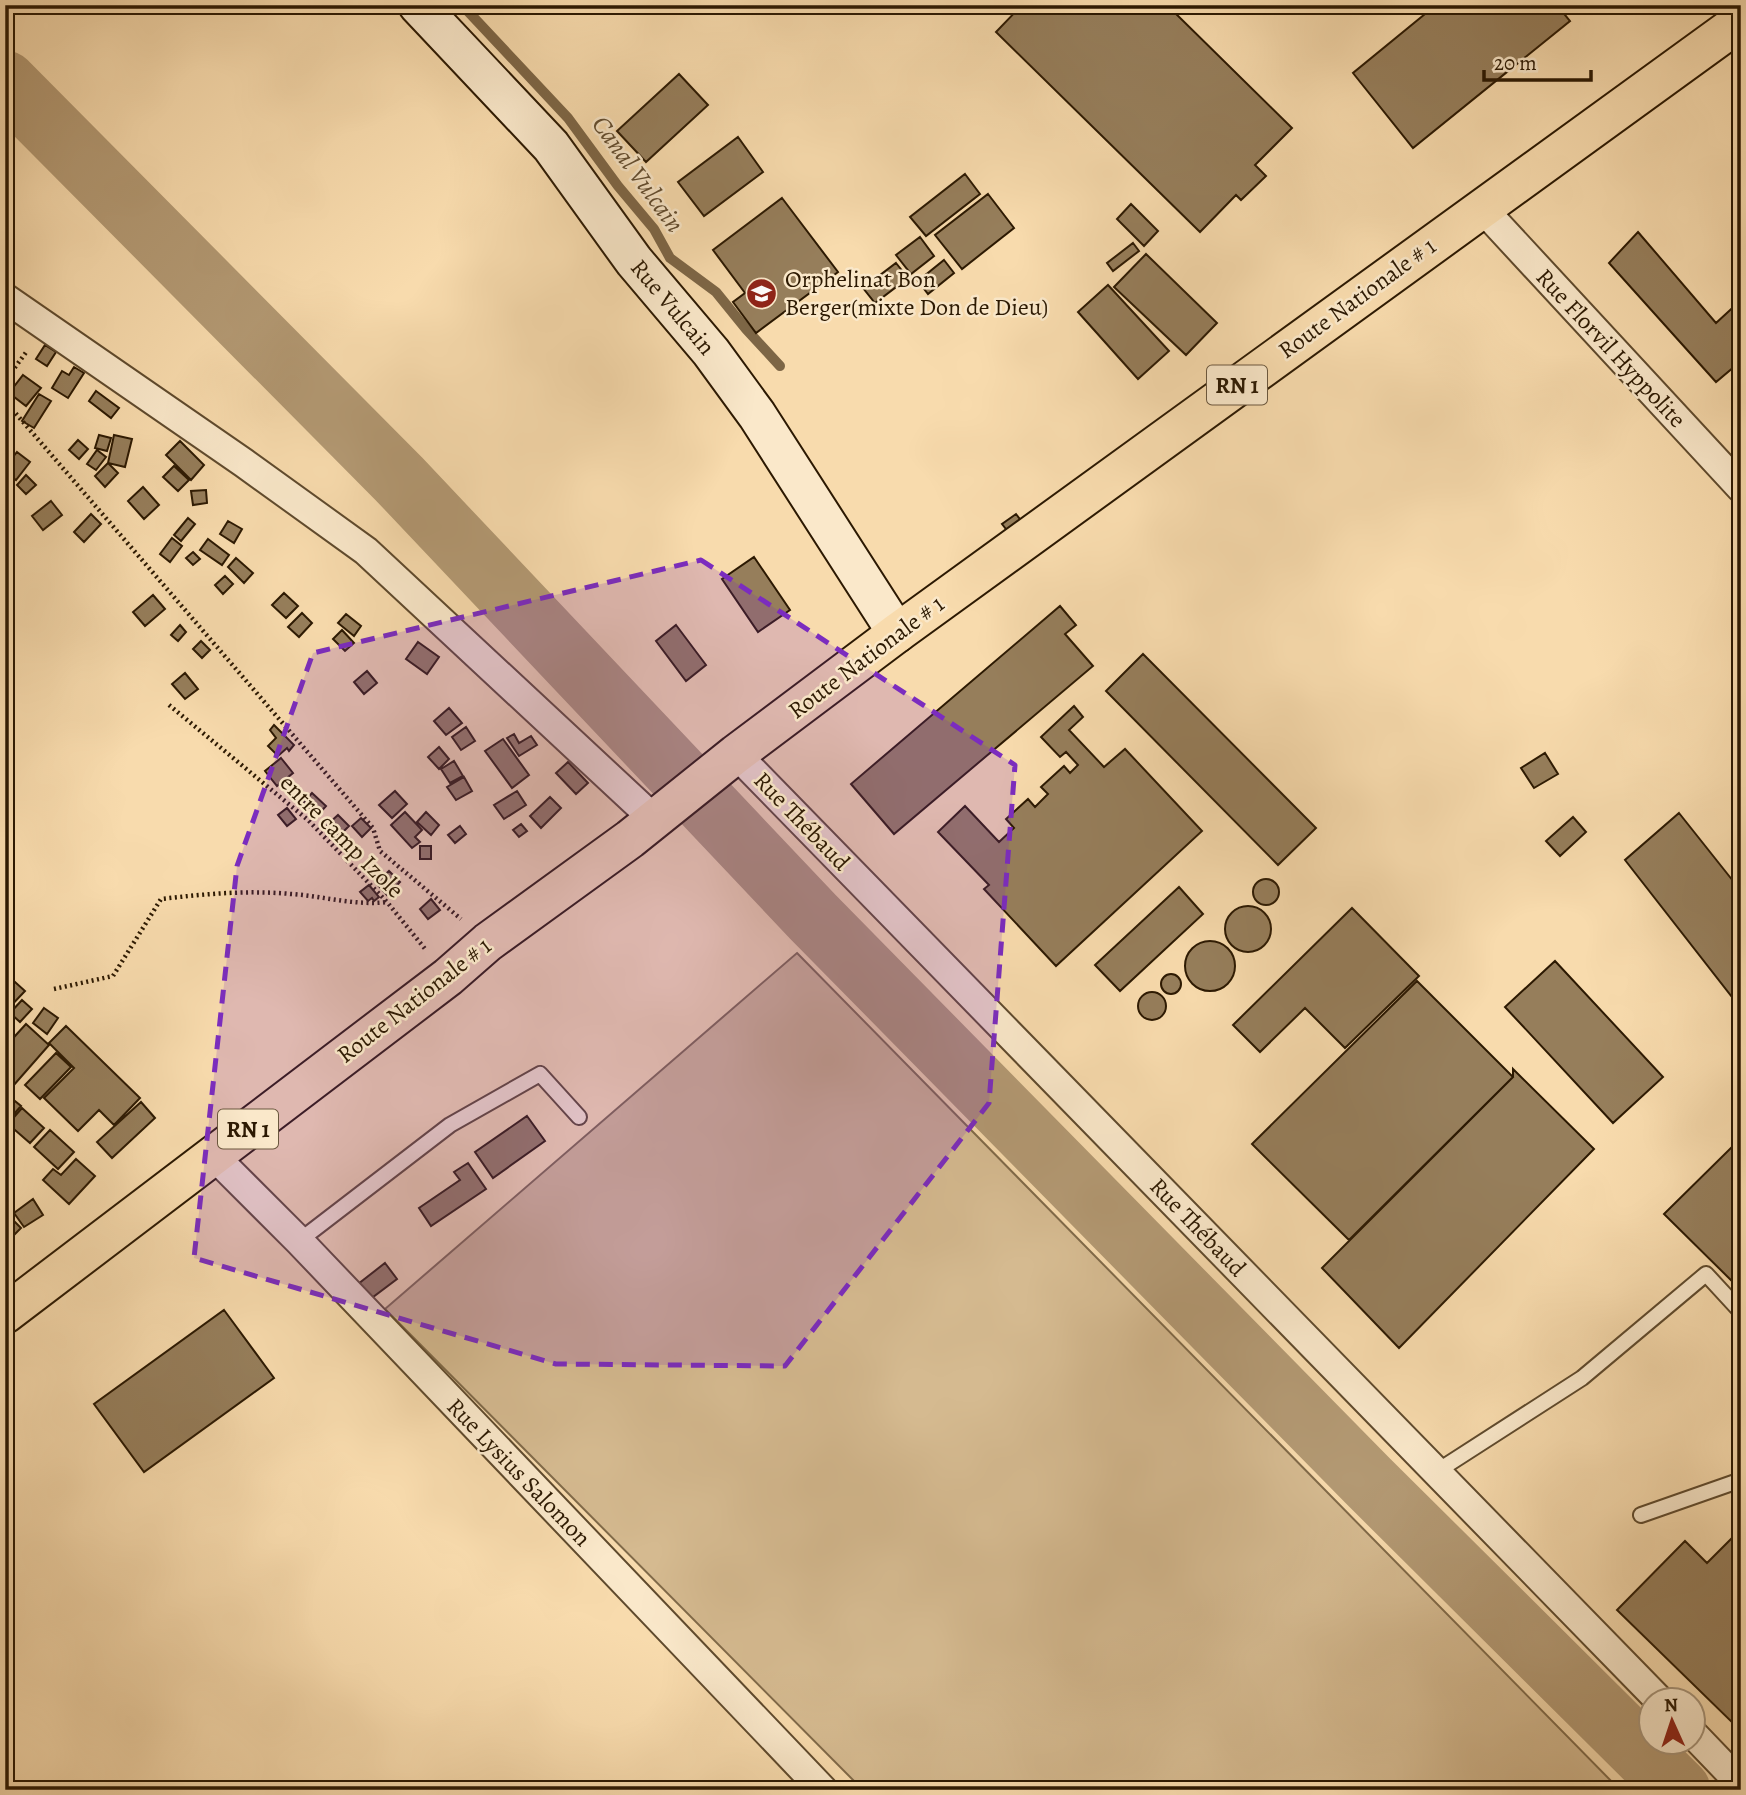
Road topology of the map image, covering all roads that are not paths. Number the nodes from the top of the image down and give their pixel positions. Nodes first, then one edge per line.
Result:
1 (418, 5) edge
2 (1741, 21) edge
3 (1481, 207) junction
4 (5, 298) edge
5 (1741, 488) edge
6 (897, 633) junction
7 (736, 754) junction
8 (655, 820) junction
9 (579, 1117) dead end
10 (214, 1156) junction
11 (299, 1241) junction
12 (1741, 1312) edge
13 (5, 1314) edge
14 (1436, 1472) junction
15 (1741, 1480) edge
16 (1641, 1515) dead end
17 (1646, 1686) edge
18 (1708, 1750) edge
19 (1741, 1784) edge
20 (823, 1790) edge

1 - 6 street, Rue Vulcain
2 - 3 main road, Route Nationale # 1 / RN 1
3 - 5 street, Rue Florvil Hyppolite
3 - 6 main road, Route Nationale # 1 / RN 1
4 - 8 street
6 - 7 main road, Route Nationale # 1 / RN 1
7 - 8 main road, Route Nationale # 1 / RN 1
7 - 14 street, Rue Thébaud
8 - 10 main road, Route Nationale # 1 / RN 1
9 - 11 lane
10 - 11 street, Rue Lysius Salomon
10 - 13 main road, Route Nationale # 1 / RN 1
11 - 20 street, Rue Lysius Salomon
12 - 14 lane
14 - 17 street, Rue Thébaud
15 - 16 lane
18 - 19 street

